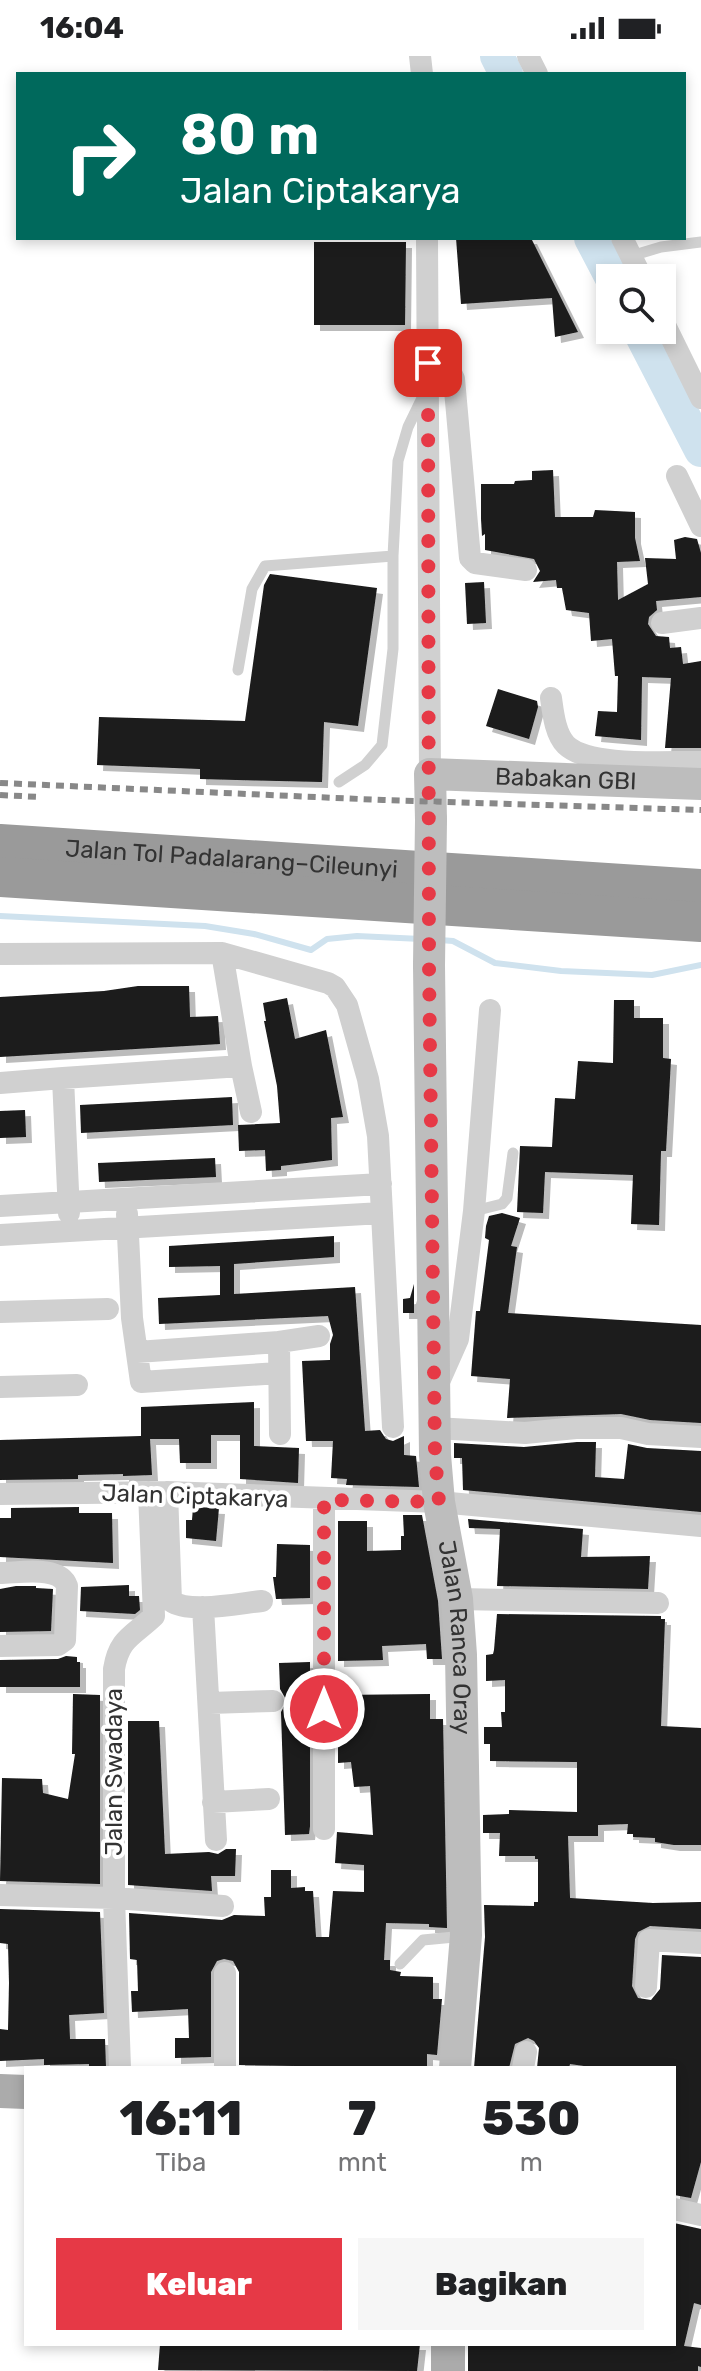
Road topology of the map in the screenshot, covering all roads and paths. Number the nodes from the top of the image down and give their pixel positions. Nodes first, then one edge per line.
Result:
1 (427, 240) edge
2 (701, 242) edge
3 (626, 247) edge
4 (674, 344) edge
5 (428, 363) junction
6 (428, 386) junction
7 (701, 398) edge
8 (677, 476) dead end
9 (701, 526) edge
10 (393, 556) junction
11 (526, 570) dead end
12 (701, 618) edge
13 (662, 623) dead end
14 (238, 670) dead end
15 (551, 698) dead end
16 (701, 762) edge
17 (430, 774) junction
18 (339, 782) dead end
19 (701, 784) edge
20 (0, 844) edge
21 (0, 877) edge
22 (701, 889) edge
23 (701, 922) edge
24 (222, 953) junction
25 (0, 954) edge
26 (490, 1010) dead end
27 (241, 1066) junction
28 (63, 1078) junction
29 (0, 1083) edge
30 (251, 1112) dead end
31 (513, 1153) dead end
32 (381, 1184) junction
33 (126, 1200) junction
34 (69, 1201) junction
35 (0, 1206) edge
36 (474, 1211) junction
37 (382, 1213) junction
38 (127, 1228) junction
39 (70, 1232) junction
40 (0, 1235) edge
41 (108, 1309) dead end
42 (0, 1312) edge
43 (319, 1336) dead end
44 (279, 1342) junction
45 (137, 1352) junction
46 (279, 1373) junction
47 (77, 1385) dead end
48 (0, 1387) edge
49 (435, 1393) junction
50 (393, 1427) dead end
51 (435, 1428) junction
52 (280, 1434) dead end
53 (701, 1437) edge
54 (158, 1492) junction
55 (0, 1494) edge
56 (324, 1500) junction
57 (439, 1502) junction
58 (701, 1526) edge
59 (0, 1573) edge
60 (457, 1599) junction
61 (262, 1601) dead end
62 (658, 1603) dead end
63 (203, 1607) junction
64 (0, 1646) edge
65 (273, 1701) dead end
66 (210, 1703) junction
67 (269, 1799) dead end
68 (213, 1802) junction
69 (324, 1829) dead end
70 (216, 1840) dead end
71 (0, 1895) edge
72 (114, 1898) junction
73 (223, 1906) dead end
74 (466, 1935) junction
75 (701, 1943) edge
76 (400, 1964) dead end
77 (225, 1973) dead end
78 (646, 1987) dead end
79 (120, 2066) edge
80 (225, 2066) edge
81 (455, 2066) edge
82 (0, 2091) edge
83 (24, 2092) edge
84 (676, 2209) edge
85 (701, 2215) edge
86 (448, 2346) edge
87 (448, 2371) edge

1 - 5 street
2 - 3 lane
4 - 7 street
5 - 6 street
5 - 11 street
6 - 10 lane
6 - 17 street
8 - 9 street
10 - 14 lane
10 - 18 lane
12 - 13 street
15 - 16 street
17 - 19 street, Babakan GBI
17 - 49 street, Jalan Ranca Oray, bridge
20 - 22 highway, Jalan Tol Padalarang–Cileunyi
21 - 23 highway, Jalan Tol Padalarang–Cileunyi
24 - 25 street
24 - 27 street
24 - 32 street
26 - 36 street
27 - 28 street
27 - 30 street
28 - 29 street
28 - 34 street
31 - 36 lane
32 - 33 street
32 - 37 street
33 - 34 street
33 - 38 street
34 - 35 street
34 - 39 street
36 - 49 street
37 - 38 street
37 - 50 street
38 - 39 street
38 - 45 street
39 - 40 street
41 - 42 street
43 - 44 street
44 - 45 street
44 - 46 street
45 - 46 street
46 - 52 street
47 - 48 street
49 - 51 street, Jalan Ranca Oray
51 - 53 street
51 - 57 street, Jalan Ranca Oray
54 - 55 street, Jalan Ciptakarya
54 - 56 street, Jalan Ciptakarya
54 - 63 street
54 - 72 street, Jalan Swadaya
56 - 57 street, Jalan Ciptakarya
56 - 69 street
57 - 58 street, Jalan Ciptakarya
57 - 60 street, Jalan Ranca Oray
59 - 64 street
60 - 62 street
60 - 74 street, Jalan Ranca Oray
61 - 63 street
63 - 66 street
65 - 66 street
66 - 68 street
67 - 68 street
68 - 70 street
71 - 72 street
72 - 73 street
72 - 79 street, Jalan Swadaya
74 - 76 lane
74 - 81 street, Jalan Ranca Oray
75 - 78 street
77 - 80 street
82 - 83 main road
84 - 85 street
86 - 87 main road

